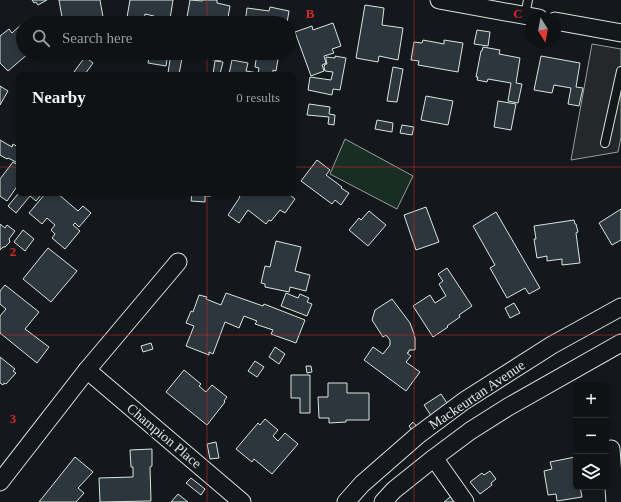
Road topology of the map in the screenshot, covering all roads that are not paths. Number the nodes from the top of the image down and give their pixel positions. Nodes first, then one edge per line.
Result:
1 (440, 0) edge
2 (531, 11) edge
3 (561, 22) edge
4 (621, 33) edge
5 (621, 71) edge
6 (605, 144) dead end
7 (178, 262) dead end
8 (621, 307) edge
9 (621, 343) edge
10 (87, 370) junction
11 (611, 450) dead end
12 (434, 458) junction
13 (0, 482) edge
14 (242, 502) edge
15 (346, 502) edge
16 (383, 502) edge
17 (465, 502) edge
18 (615, 502) edge

1 - 2 street
3 - 4 street
5 - 6 lane
7 - 10 street
8 - 15 street, Mackeurtan Avenue
9 - 12 street, Mackeurtan Avenue
10 - 13 street
10 - 14 street, Champion Place
11 - 18 street
12 - 16 street, Mackeurtan Avenue
12 - 17 street

